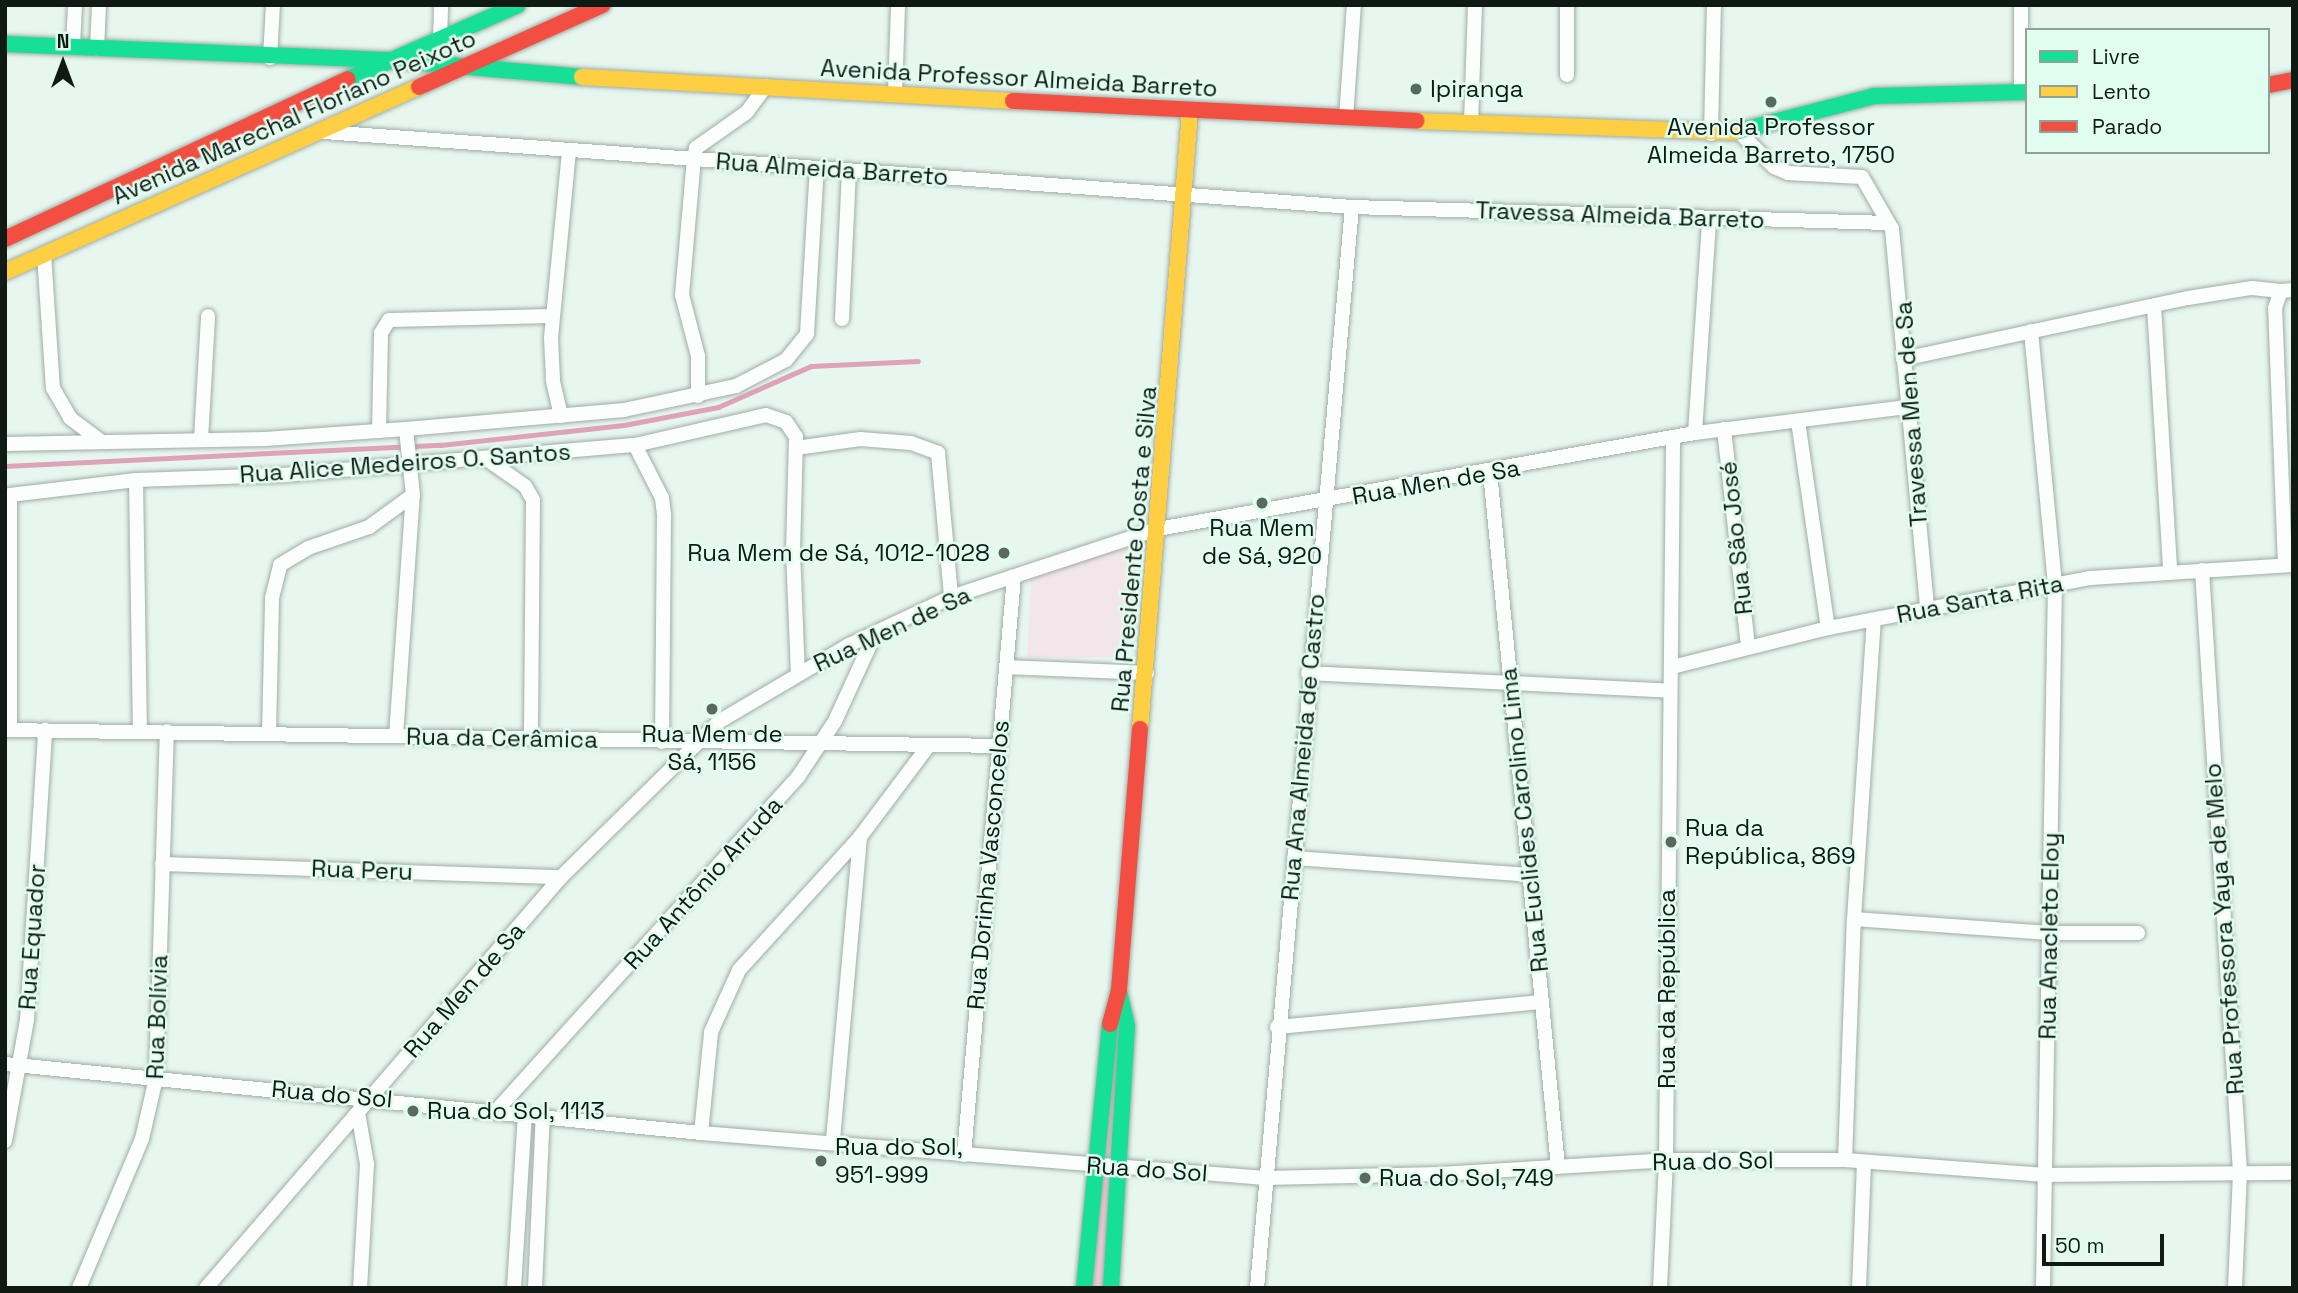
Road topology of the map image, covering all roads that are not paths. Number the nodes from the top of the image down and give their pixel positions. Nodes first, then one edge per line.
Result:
1 (75, 5) edge
2 (99, 5) edge
3 (273, 5) edge
4 (441, 5) edge
5 (518, 5) edge
6 (602, 5) edge
7 (898, 5) edge
8 (1354, 5) edge
9 (1475, 5) edge
10 (1567, 5) edge
11 (1714, 5) edge
12 (2021, 5) edge
13 (440, 38) junction
14 (5, 44) edge
15 (73, 47) junction
16 (97, 49) junction
17 (270, 58) junction
18 (392, 60) junction
19 (461, 69) junction
20 (1566, 75) dead end
21 (2293, 80) edge
22 (2270, 85) edge
23 (766, 86) junction
24 (2024, 92) edge
25 (895, 93) junction
26 (1191, 111) junction
27 (1346, 118) junction
28 (1471, 124) junction
29 (312, 131) junction
30 (1739, 132) junction
31 (1711, 134) junction
32 (569, 150) junction
33 (694, 159) junction
34 (817, 168) junction
35 (849, 170) junction
36 (1185, 195) junction
37 (1352, 207) junction
38 (1709, 220) junction
39 (1887, 223) junction
40 (5, 239) edge
41 (44, 254) junction
42 (5, 272) edge
43 (2288, 290) edge
44 (2154, 306) junction
45 (208, 316) dead end
46 (553, 316) junction
47 (842, 319) dead end
48 (2031, 331) junction
49 (1903, 359) junction
50 (698, 396) junction
51 (1908, 407) junction
52 (561, 416) junction
53 (1798, 421) junction
54 (1724, 429) junction
55 (379, 431) junction
56 (1695, 433) junction
57 (406, 434) junction
58 (201, 439) junction
59 (1673, 439) junction
60 (100, 441) junction
61 (5, 444) edge
62 (635, 444) junction
63 (796, 448) junction
64 (488, 460) junction
65 (409, 461) junction
66 (1490, 472) junction
67 (136, 480) junction
68 (413, 495) junction
69 (1325, 503) junction
70 (1158, 529) junction
71 (2289, 565) edge
72 (2171, 570) junction
73 (2202, 570) junction
74 (1014, 576) junction
75 (2055, 584) junction
76 (951, 597) junction
77 (1927, 608) junction
78 (1874, 620) junction
79 (1828, 628) junction
80 (875, 634) junction
81 (1748, 647) junction
82 (1006, 667) junction
83 (1672, 667) junction
84 (1147, 673) junction
85 (1308, 673) junction
86 (798, 674) junction
87 (1511, 686) junction
88 (1670, 691) junction
89 (8, 730) edge
90 (45, 730) junction
91 (140, 731) junction
92 (167, 731) junction
93 (269, 734) junction
94 (396, 736) junction
95 (531, 738) junction
96 (662, 741) junction
97 (696, 743) junction
98 (822, 744) junction
99 (929, 745) junction
100 (998, 746) junction
101 (860, 838) junction
102 (1294, 858) junction
103 (162, 864) junction
104 (1530, 875) junction
105 (561, 877) junction
106 (1854, 919) junction
107 (2049, 933) junction
108 (2138, 933) dead end
109 (1119, 990) junction
110 (1542, 1002) junction
111 (1277, 1027) junction
112 (5, 1064) edge
113 (22, 1065) junction
114 (156, 1078) junction
115 (372, 1097) junction
116 (497, 1110) junction
117 (358, 1113) junction
118 (525, 1113) junction
119 (544, 1115) junction
120 (701, 1133) junction
121 (833, 1140) junction
122 (5, 1141) edge
123 (964, 1155) junction
124 (1666, 1160) junction
125 (1845, 1160) junction
126 (1864, 1163) junction
127 (1093, 1166) junction
128 (1119, 1167) junction
129 (1558, 1167) junction
130 (2240, 1173) junction
131 (2293, 1173) edge
132 (2045, 1175) junction
133 (1265, 1178) junction
134 (79, 1288) edge
135 (206, 1288) edge
136 (360, 1288) edge
137 (514, 1288) edge
138 (535, 1288) edge
139 (1084, 1288) edge
140 (1111, 1288) edge
141 (1257, 1288) edge
142 (1660, 1288) edge
143 (1858, 1288) edge
144 (2043, 1288) edge
145 (2235, 1288) edge

1 - 15 street
2 - 16 street
3 - 17 street
4 - 13 street
5 - 13 main road, Avenida Marechal Floriano Peixoto
6 - 19 main road, Avenida Marechal Floriano Peixoto
7 - 25 street
8 - 27 street
9 - 28 street
10 - 20 street
11 - 31 street
12 - 24 street
13 - 18 main road, Avenida Marechal Floriano Peixoto
14 - 15 main road, Avenida Professor Almeida Barreto
15 - 16 main road, Avenida Professor Almeida Barreto
16 - 17 main road, Avenida Professor Almeida Barreto
17 - 18 main road, Avenida Professor Almeida Barreto
18 - 19 main road, Avenida Professor Almeida Barreto
18 - 40 main road, Avenida Marechal Floriano Peixoto
19 - 23 main road, Avenida Professor Almeida Barreto
19 - 29 main road, Avenida Marechal Floriano Peixoto
21 - 22 main road
23 - 25 main road, Avenida Professor Almeida Barreto
23 - 33 street
24 - 30 main road, Avenida Professor Almeida Barreto
25 - 26 main road, Avenida Professor Almeida Barreto
26 - 27 main road, Avenida Professor Almeida Barreto
26 - 36 main road, Rua Presidente Costa e Silva
27 - 28 main road, Avenida Professor Almeida Barreto
28 - 31 main road, Avenida Professor Almeida Barreto
29 - 32 street, Rua Almeida Barreto
29 - 41 main road, Avenida Marechal Floriano Peixoto
30 - 31 main road, Avenida Professor Almeida Barreto
30 - 39 street, Travessa Men de Sa
32 - 33 street, Rua Almeida Barreto
32 - 46 street
33 - 34 street, Rua Almeida Barreto
33 - 50 street
34 - 35 street, Rua Almeida Barreto
34 - 50 street, Rua Alice Medeiros O. Santos
35 - 36 street, Rua Almeida Barreto
35 - 47 street
36 - 37 street, Rua Almeida Barreto
36 - 70 main road, Rua Presidente Costa e Silva
37 - 38 street, Travessa Almeida Barreto
37 - 69 street, Rua Ana Almeida de Castro
38 - 39 street, Travessa Almeida Barreto
38 - 56 street
39 - 49 street, Travessa Men de Sa
41 - 42 main road, Avenida Marechal Floriano Peixoto
41 - 60 street
43 - 44 street
43 - 71 street
44 - 48 street
44 - 72 street
45 - 58 street
46 - 52 street
46 - 55 street
48 - 49 street
48 - 75 street, Rua Anacleto Eloy
49 - 51 street, Travessa Men de Sa
50 - 52 street, Rua Alice Medeiros O. Santos
51 - 53 street, Rua Men de Sa
51 - 77 street, Travessa Men de Sa
52 - 57 street, Rua Alice Medeiros O. Santos
53 - 54 street, Rua Men de Sa
53 - 79 street
54 - 56 street, Rua Men de Sa
54 - 81 street, Rua São José
55 - 57 street, Rua Alice Medeiros O. Santos
55 - 58 street, Rua Alice Medeiros O. Santos
56 - 59 street, Rua Men de Sa
57 - 65 street
58 - 60 street, Rua Alice Medeiros O. Santos
59 - 66 street, Rua Men de Sa
59 - 83 street, Rua da República
60 - 61 street, Rua Alice Medeiros O. Santos
62 - 63 street, Rua Alice Medeiros O. Santos
62 - 64 street, Rua Alice Medeiros O. Santos
62 - 96 street
63 - 76 street
63 - 86 street
64 - 65 street, Rua Alice Medeiros O. Santos
64 - 95 street
65 - 67 street, Rua Alice Medeiros O. Santos
65 - 68 street
66 - 69 street, Rua Men de Sa
66 - 87 street, Rua Euclides Carolino Lima
67 - 89 street, Rua Alice Medeiros O. Santos
67 - 91 street
68 - 93 street
68 - 94 street
69 - 70 street, Rua Men de Sa
69 - 85 street, Rua Ana Almeida de Castro
70 - 74 street, Rua Men de Sa
70 - 84 main road, Rua Presidente Costa e Silva
71 - 73 street, Rua Santa Rita
72 - 73 street, Rua Santa Rita
72 - 75 street, Rua Santa Rita
73 - 130 street, Rua Professora Yaya de Melo
74 - 76 street, Rua Men de Sa
74 - 82 street, Rua Dorinha Vasconcelos
75 - 77 street, Rua Santa Rita
75 - 107 street, Rua Anacleto Eloy
76 - 80 street, Rua Men de Sa
77 - 78 street, Rua Santa Rita
78 - 79 street, Rua Santa Rita
78 - 106 street
79 - 81 street, Rua Santa Rita
80 - 86 street, Rua Men de Sa
80 - 98 street, Rua Antônio Arruda
81 - 83 street, Rua Santa Rita
82 - 84 street
82 - 100 street, Rua Dorinha Vasconcelos
83 - 88 street, Rua da República
84 - 109 main road, Rua Presidente Costa e Silva
85 - 87 street
85 - 102 street, Rua Ana Almeida de Castro
86 - 97 street, Rua Men de Sa
87 - 88 street
87 - 104 street, Rua Euclides Carolino Lima
88 - 124 street, Rua da República
89 - 90 street, Rua da Cerâmica
90 - 91 street, Rua da Cerâmica
90 - 113 street, Rua Equador
91 - 92 street, Rua da Cerâmica
92 - 93 street, Rua da Cerâmica
92 - 103 street, Rua Bolívia
93 - 94 street, Rua da Cerâmica
94 - 95 street, Rua da Cerâmica
95 - 96 street, Rua da Cerâmica
96 - 97 street, Rua da Cerâmica
97 - 98 street, Rua da Cerâmica
97 - 105 street, Rua Men de Sa
98 - 99 street, Rua da Cerâmica
98 - 116 street, Rua Antônio Arruda
99 - 100 street, Rua da Cerâmica
99 - 101 street
100 - 123 street, Rua Dorinha Vasconcelos
101 - 120 street
101 - 121 street
102 - 104 street
102 - 111 street, Rua Ana Almeida de Castro
103 - 105 street, Rua Peru
103 - 114 street, Rua Bolívia
104 - 110 street, Rua Euclides Carolino Lima
105 - 115 street, Rua Men de Sa
106 - 107 street
106 - 125 street
107 - 108 street
107 - 132 street, Rua Anacleto Eloy
109 - 127 main road, Rua Presidente Costa e Silva
109 - 128 main road, Rua Presidente Costa e Silva
110 - 111 street
110 - 129 street, Rua Euclides Carolino Lima
111 - 133 street, Rua Ana Almeida de Castro
112 - 113 street, Rua do Sol
113 - 114 street, Rua do Sol
113 - 122 street, Rua Equador
114 - 115 street, Rua do Sol
114 - 134 street, Rua Bolívia
115 - 116 street, Rua do Sol
115 - 117 street, Rua Men de Sa
116 - 118 street, Rua do Sol
117 - 135 street, Rua Men de Sa
117 - 136 street
118 - 119 street, Rua do Sol
118 - 137 street
119 - 120 street, Rua do Sol
119 - 138 street
120 - 121 street, Rua do Sol
121 - 123 street, Rua do Sol
123 - 127 street, Rua do Sol
124 - 125 street, Rua do Sol
124 - 129 street, Rua do Sol
124 - 142 street, Rua da República
125 - 126 street, Rua do Sol
126 - 132 street, Rua do Sol
126 - 143 street
127 - 128 street, Rua do Sol
127 - 139 main road, Rua Presidente Costa e Silva
128 - 133 street, Rua do Sol
128 - 140 main road, Rua Presidente Costa e Silva
129 - 133 street, Rua do Sol
130 - 131 street, Rua do Sol
130 - 132 street, Rua do Sol
130 - 145 street, Rua Professora Yaya de Melo
132 - 144 street, Rua Anacleto Eloy
133 - 141 street, Rua Ana Almeida de Castro

